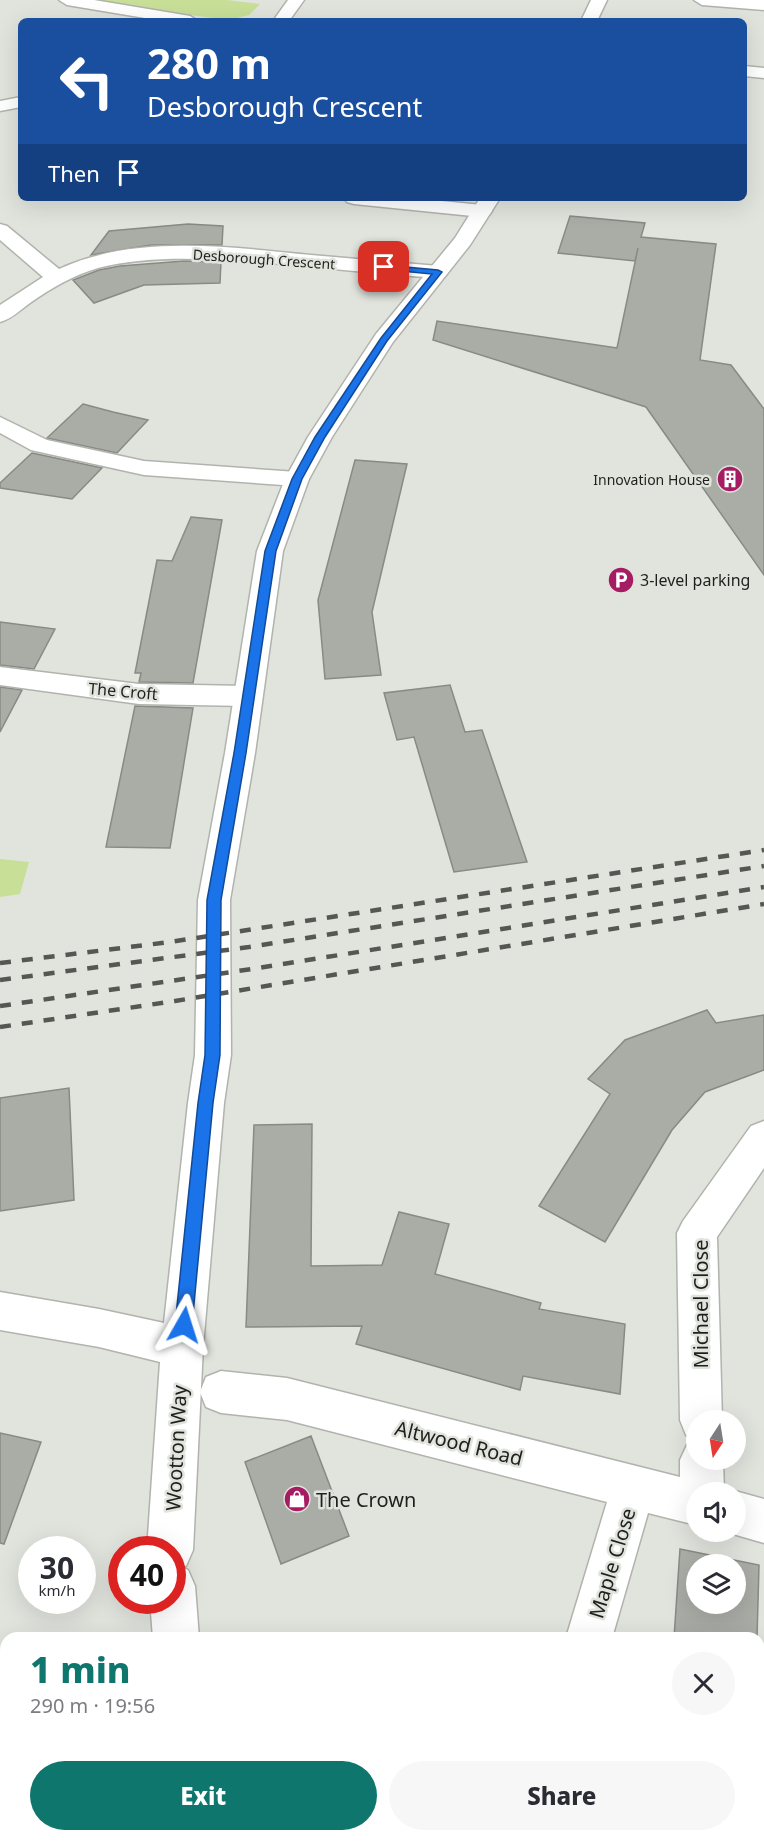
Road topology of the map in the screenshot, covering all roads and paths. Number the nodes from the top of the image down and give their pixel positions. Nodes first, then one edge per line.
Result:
1 (67, 0) edge
2 (296, 0) edge
3 (599, 0) edge
4 (702, 0) edge
5 (764, 5) edge
6 (155, 18) edge
7 (283, 18) edge
8 (590, 18) edge
9 (747, 71) edge
10 (764, 73) edge
11 (18, 103) edge
12 (0, 106) edge
13 (411, 201) edge
14 (486, 205) edge
15 (0, 230) edge
16 (438, 272) junction
17 (58, 279) junction
18 (0, 316) edge
19 (0, 424) edge
20 (297, 479) junction
21 (0, 676) edge
22 (247, 696) junction
23 (764, 1137) edge
24 (0, 1311) edge
25 (182, 1347) junction
26 (221, 1392) dead end
27 (701, 1410) edge
28 (634, 1487) junction
29 (686, 1500) edge
30 (746, 1516) edge
31 (764, 1521) edge
32 (171, 1536) edge
33 (174, 1614) edge
34 (176, 1632) edge
35 (591, 1632) edge

1 - 6 street
2 - 7 street
3 - 8 street
4 - 5 street
9 - 10 street
11 - 12 street
13 - 14 street
14 - 16 street, Wootton Way
15 - 17 street
16 - 17 street, Desborough Crescent
16 - 20 street, Wootton Way
17 - 18 street, Desborough Crescent
19 - 20 street
20 - 22 street, Wootton Way
21 - 22 street, The Croft
22 - 25 street, Wootton Way
23 - 27 street, Michael Close
24 - 25 street
25 - 32 street, Wootton Way
26 - 28 street, Altwood Road
28 - 29 street, Altwood Road
28 - 35 street, Maple Close
30 - 31 street
33 - 34 street

